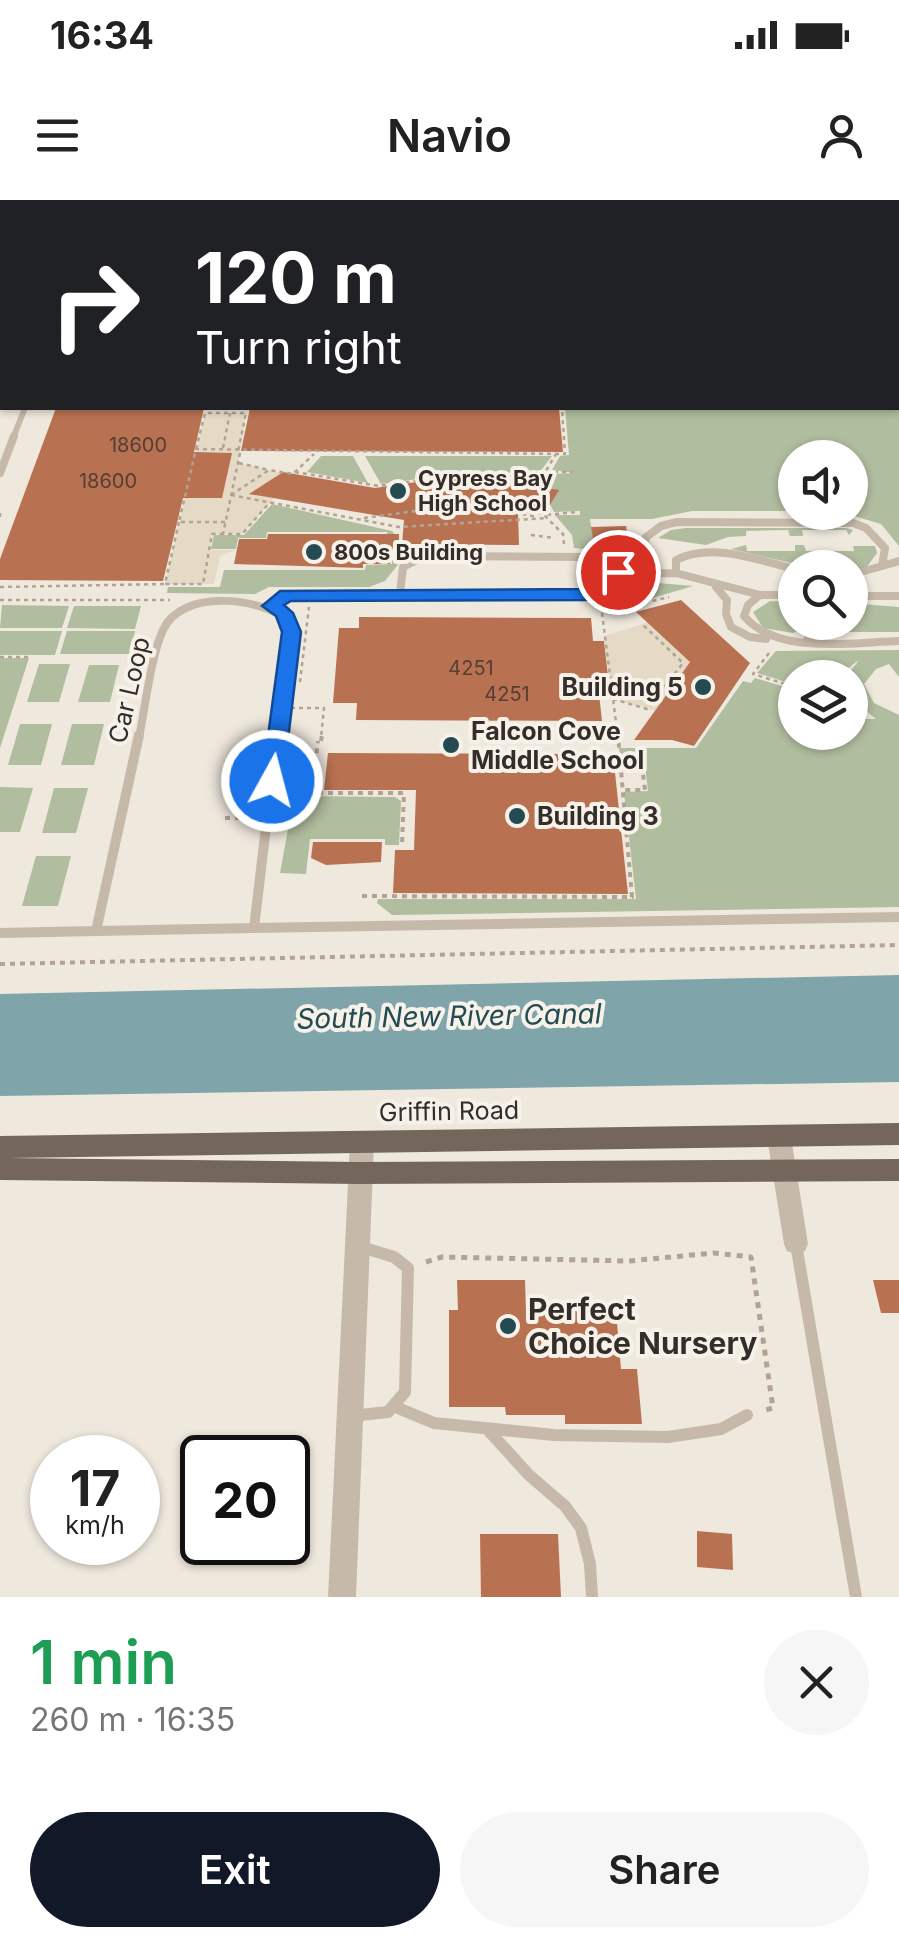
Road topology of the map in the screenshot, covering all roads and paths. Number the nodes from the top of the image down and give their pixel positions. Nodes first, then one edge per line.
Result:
1 (24, 410) edge
2 (562, 410) edge
3 (230, 414) junction
4 (196, 449) junction
5 (222, 449) junction
6 (317, 452) junction
7 (239, 453) junction
8 (556, 454) junction
9 (238, 463) junction
10 (269, 470) junction
11 (295, 472) junction
12 (573, 472) dead end
13 (0, 473) edge
14 (545, 474) junction
15 (479, 476) junction
16 (537, 485) joint
17 (232, 495) junction
18 (270, 502) junction
19 (519, 512) junction
20 (577, 512) dead end
21 (0, 513) edge
22 (548, 518) junction
23 (358, 519) junction
24 (514, 520) junction
25 (0, 521) edge
26 (179, 522) junction
27 (225, 522) junction
28 (223, 534) junction
29 (531, 535) dead end
30 (554, 538) dead end
31 (565, 551) dead end
32 (899, 561) edge
33 (778, 566) edge
34 (882, 566) junction
35 (868, 570) edge
36 (647, 572) junction
37 (618, 574) junction
38 (676, 574) junction
39 (710, 583) junction
40 (164, 584) junction
41 (0, 587) edge
42 (18, 587) junction
43 (71, 587) junction
44 (114, 587) junction
45 (156, 587) junction
46 (400, 594) junction
47 (760, 595) junction
48 (778, 596) edge
49 (894, 596) edge
50 (868, 597) edge
51 (1, 600) edge
52 (13, 600) junction
53 (66, 600) junction
54 (111, 600) junction
55 (153, 600) junction
56 (208, 602) junction
57 (601, 605) dead end
58 (0, 606) edge
59 (272, 606) junction
60 (641, 623) dead end
61 (777, 640) joint
62 (798, 640) edge
63 (899, 641) edge
64 (770, 653) dead end
65 (0, 657) edge
66 (28, 657) dead end
67 (778, 682) edge
68 (614, 700) junction
69 (298, 708) dead end
70 (617, 759) junction
71 (620, 790) junction
72 (288, 793) dead end
73 (312, 793) junction
74 (402, 845) dead end
75 (362, 896) dead end
76 (899, 917) edge
77 (254, 929) junction
78 (96, 931) junction
79 (0, 933) edge
80 (899, 945) edge
81 (0, 964) edge
82 (899, 1134) edge
83 (778, 1137) junction
84 (362, 1142) junction
85 (0, 1147) edge
86 (0, 1168) edge
87 (899, 1170) edge
88 (360, 1172) junction
89 (784, 1172) junction
90 (796, 1244) joint
91 (357, 1246) junction
92 (406, 1267) junction
93 (393, 1406) junction
94 (747, 1415) joint
95 (350, 1416) junction
96 (487, 1428) junction
97 (342, 1597) edge
98 (592, 1597) edge
99 (856, 1597) edge

1 - 13 lane
2 - 8 path
3 - 4 path
3 - 5 path
3 - 7 path
4 - 5 path
4 - 26 path
5 - 7 path
6 - 7 path
6 - 8 path
6 - 11 path
7 - 9 path
8 - 14 path
9 - 10 path
9 - 17 path
10 - 11 path
10 - 17 path
11 - 15 path
12 - 14 path
14 - 15 path
14 - 16 path
15 - 16 path
17 - 18 path
17 - 27 path
18 - 23 path
18 - 28 path
19 - 22 path
19 - 23 path
19 - 24 path
20 - 22 path
21 - 25 path
22 - 24 path
22 - 31 path
23 - 24 path
26 - 27 path
26 - 40 path
27 - 28 path
28 - 40 path
29 - 30 path
32 - 34 lane
33 - 38 lane
34 - 35 lane
34 - 36 lane
36 - 37 lane
36 - 38 lane
37 - 46 lane
37 - 46 lane
38 - 39 lane
39 - 47 lane
39 - 61 lane
40 - 45 path
41 - 42 path
42 - 43 path
42 - 52 path
43 - 44 path
43 - 53 path
44 - 45 path
44 - 54 path
45 - 55 path
46 - 59 lane
47 - 48 lane
47 - 61 lane
49 - 50 lane
51 - 52 path
51 - 58 path
52 - 53 path
53 - 54 path
54 - 55 path
55 - 56 path
56 - 59 lane
56 - 78 lane, Car Loop
57 - 68 path
59 - 77 lane
60 - 68 path
62 - 63 lane
64 - 67 path
65 - 66 path
68 - 70 path
69 - 73 path
70 - 71 path
70 - 71 path
71 - 75 path
72 - 73 path
73 - 74 path
76 - 77 lane
77 - 78 lane
78 - 79 lane
80 - 81 path
82 - 83 main road, Griffin Road
83 - 84 main road, Griffin Road
83 - 89 street
84 - 85 main road, Griffin Road
84 - 88 street
86 - 88 main road
87 - 89 main road
88 - 89 main road
88 - 91 street
89 - 90 street
90 - 99 lane
91 - 92 lane
91 - 95 street
92 - 93 lane
92 - 94 path
93 - 95 lane
93 - 96 lane
94 - 96 lane
95 - 97 street
96 - 98 lane

